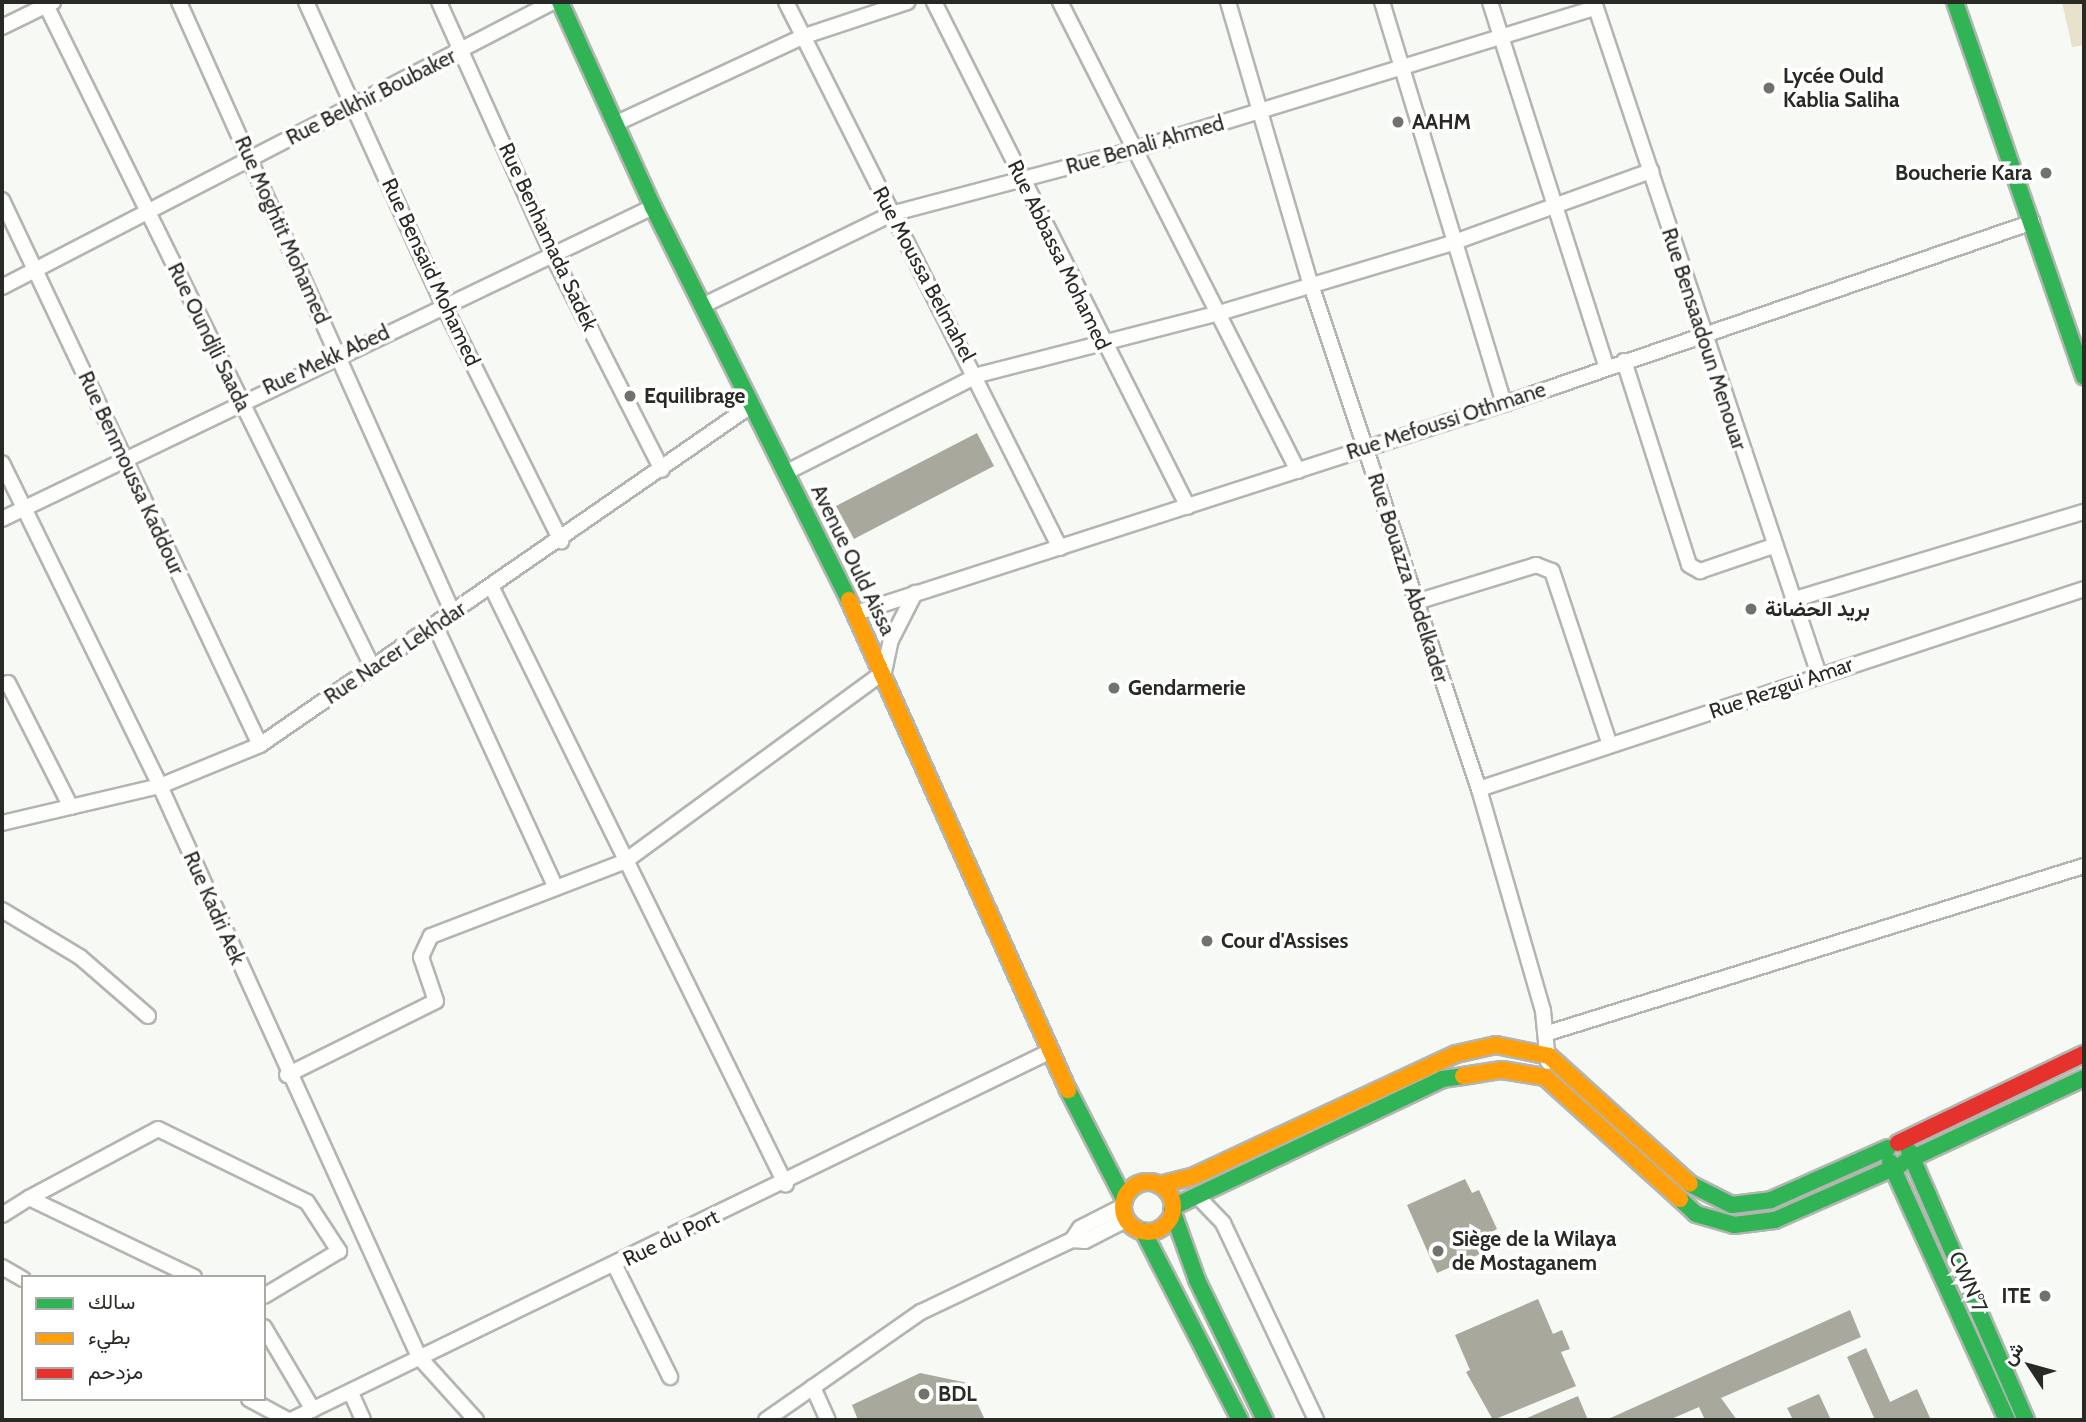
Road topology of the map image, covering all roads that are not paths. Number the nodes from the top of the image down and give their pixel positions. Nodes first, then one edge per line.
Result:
1 (179, 2) edge
2 (306, 2) edge
3 (439, 2) edge
4 (553, 2) edge
5 (560, 2) edge
6 (786, 2) edge
7 (907, 2) edge
8 (934, 2) edge
9 (1060, 2) edge
10 (1228, 2) edge
11 (1382, 2) edge
12 (1490, 2) edge
13 (1955, 2) edge
14 (49, 3) edge
15 (1595, 5) edge
16 (2, 27) edge
17 (1500, 34) junction
18 (802, 37) junction
19 (463, 50) junction
20 (1402, 63) junction
21 (355, 102) junction
22 (1260, 112) junction
23 (617, 123) junction
24 (1133, 150) junction
25 (250, 158) junction
26 (1651, 171) junction
27 (1022, 180) junction
28 (2, 200) edge
29 (1553, 203) junction
30 (653, 207) junction
31 (148, 213) junction
32 (891, 214) junction
33 (2033, 222) junction
34 (1452, 243) junction
35 (552, 254) junction
36 (35, 271) junction
37 (1311, 285) junction
38 (2, 287) edge
39 (704, 304) junction
40 (444, 306) junction
41 (1216, 314) junction
42 (1700, 336) junction
43 (1104, 347) junction
44 (337, 354) junction
45 (1624, 361) junction
46 (1606, 366) junction
47 (978, 375) junction
48 (2084, 376) edge
49 (241, 400) junction
50 (1504, 404) junction
51 (752, 405) junction
52 (1365, 448) junction
53 (124, 458) junction
54 (2, 463) edge
55 (662, 470) junction
56 (1298, 471) junction
57 (787, 472) junction
58 (24, 507) junction
59 (1188, 507) junction
60 (2084, 512) edge
61 (2, 519) edge
62 (561, 541) junction
63 (1773, 546) junction
64 (1060, 548) junction
65 (492, 588) junction
66 (2084, 589) edge
67 (915, 593) junction
68 (1792, 600) junction
69 (1416, 602) junction
70 (453, 612) junction
71 (856, 613) junction
72 (435, 625) junction
73 (373, 668) junction
74 (884, 672) junction
75 (1819, 676) junction
76 (8, 683) dead end
77 (260, 745) junction
78 (1610, 745) junction
79 (160, 786) junction
80 (1479, 789) junction
81 (71, 807) junction
82 (2, 823) edge
83 (624, 862) junction
84 (2084, 866) edge
85 (556, 888) junction
86 (2, 910) edge
87 (148, 1016) dead end
88 (1548, 1033) junction
89 (1049, 1052) junction
90 (2084, 1054) edge
91 (1549, 1056) junction
92 (287, 1075) junction
93 (1545, 1077) junction
94 (2084, 1078) edge
95 (1098, 1142) junction
96 (1900, 1157) junction
97 (1152, 1183) junction
98 (786, 1185) junction
99 (29, 1198) junction
100 (1200, 1199) junction
101 (1125, 1208) junction
102 (1172, 1209) junction
103 (2, 1215) edge
104 (1143, 1231) junction
105 (615, 1266) junction
106 (2, 1267) edge
107 (190, 1275) edge
108 (21, 1278) edge
109 (266, 1295) edge
110 (266, 1330) edge
111 (419, 1357) junction
112 (670, 1377) dead end
113 (813, 1387) junction
114 (352, 1395) junction
115 (252, 1401) edge
116 (313, 1410) junction
117 (290, 1420) edge
118 (363, 1420) edge
119 (476, 1420) edge
120 (766, 1420) edge
121 (828, 1420) edge
122 (1240, 1420) edge
123 (1265, 1420) edge
124 (1316, 1420) edge
125 (2007, 1420) edge
126 (2026, 1420) edge

1 - 25 street, Rue Moghtit Mohamed
2 - 21 street, Rue Bensaid Mohamed
3 - 19 street, Rue Benhamada Sadek
4 - 19 street, Rue Belkhir Boubaker
5 - 23 main road, Avenue Ould Aissa
6 - 18 street, Rue Moussa Belmahel
7 - 18 street
8 - 27 street, Rue Abbassa Mohamed
9 - 24 street
10 - 22 street, Rue Bouazza Abdelkader
11 - 20 street
12 - 17 street
13 - 33 main road
14 - 16 street
14 - 31 street, Rue Oundjli Saada
15 - 17 street, Rue Benali Ahmed
15 - 26 street, Rue Bensaadoun Menouar
17 - 20 street, Rue Benali Ahmed
17 - 29 street
18 - 23 street
18 - 32 street, Rue Moussa Belmahel
19 - 21 street, Rue Belkhir Boubaker
19 - 35 street, Rue Benhamada Sadek
20 - 22 street, Rue Benali Ahmed
20 - 34 street
21 - 25 street, Rue Belkhir Boubaker
21 - 40 street, Rue Bensaid Mohamed
22 - 24 street, Rue Benali Ahmed
22 - 37 street, Rue Bouazza Abdelkader
23 - 30 main road, Avenue Ould Aissa
24 - 27 street, Rue Benali Ahmed
24 - 41 street
25 - 31 street, Rue Belkhir Boubaker
25 - 44 street, Rue Moghtit Mohamed
26 - 29 street
26 - 42 street, Rue Bensaadoun Menouar
27 - 32 street, Rue Benali Ahmed
27 - 43 street, Rue Abbassa Mohamed
28 - 36 street, Rue Benmoussa Kaddour
29 - 34 street
29 - 46 street
30 - 35 street, Rue Mekk Abed
30 - 39 main road, Avenue Ould Aissa
31 - 36 street, Rue Belkhir Boubaker
31 - 49 street, Rue Oundjli Saada
32 - 39 street, Rue Benali Ahmed
32 - 47 street, Rue Moussa Belmahel
33 - 42 street, Rue Mefoussi Othmane
33 - 48 main road
34 - 37 street
34 - 50 street
35 - 40 street, Rue Mekk Abed
35 - 55 street, Rue Benhamada Sadek
36 - 38 street, Rue Belkhir Boubaker
36 - 53 street, Rue Benmoussa Kaddour
37 - 41 street
37 - 52 street, Rue Bouazza Abdelkader
39 - 51 main road, Avenue Ould Aissa
40 - 44 street, Rue Mekk Abed
40 - 62 street, Rue Bensaid Mohamed
41 - 43 street
41 - 56 street
42 - 45 street, Rue Mefoussi Othmane
42 - 63 street, Rue Bensaadoun Menouar
43 - 47 street
43 - 59 street, Rue Abbassa Mohamed
44 - 49 street, Rue Mekk Abed
44 - 70 street, Rue Moghtit Mohamed
45 - 46 street, Rue Mefoussi Othmane
45 - 63 street
46 - 50 street, Rue Mefoussi Othmane
47 - 57 street
47 - 64 street, Rue Moussa Belmahel
49 - 53 street, Rue Mekk Abed
49 - 73 street, Rue Oundjli Saada
50 - 52 street, Rue Mefoussi Othmane
51 - 55 street, Rue Nacer Lekhdar
51 - 57 main road, Avenue Ould Aissa
52 - 56 street, Rue Mefoussi Othmane
52 - 69 street, Rue Bouazza Abdelkader
53 - 58 street, Rue Mekk Abed
53 - 77 street, Rue Benmoussa Kaddour
54 - 58 street, Rue Kadri Aek
55 - 62 street, Rue Nacer Lekhdar
56 - 59 street, Rue Mefoussi Othmane
57 - 71 main road, Avenue Ould Aissa
58 - 61 street, Rue Mekk Abed
58 - 79 street, Rue Kadri Aek
59 - 64 street, Rue Mefoussi Othmane
60 - 68 street
62 - 65 street, Rue Nacer Lekhdar
63 - 68 street, Rue Bensaadoun Menouar
64 - 67 street, Rue Mefoussi Othmane
65 - 70 street, Rue Nacer Lekhdar
65 - 83 street
66 - 75 street, Rue Rezgui Amar
67 - 71 street, Rue Mefoussi Othmane
67 - 74 street
68 - 75 street, Rue Bensaadoun Menouar
69 - 78 street
69 - 80 street, Rue Bouazza Abdelkader
70 - 72 street, Rue Nacer Lekhdar
71 - 74 main road, Avenue Ould Aissa
72 - 73 street, Rue Nacer Lekhdar
72 - 85 street
73 - 77 street, Rue Nacer Lekhdar
74 - 83 street
74 - 89 main road, Avenue Ould Aissa
75 - 78 street, Rue Rezgui Amar
76 - 81 street
77 - 79 street, Rue Nacer Lekhdar
78 - 80 street, Rue Rezgui Amar
79 - 81 street, Rue Nacer Lekhdar
79 - 92 street, Rue Kadri Aek
80 - 88 street, Rue Bouazza Abdelkader
81 - 82 street, Rue Nacer Lekhdar
83 - 85 street
83 - 98 street
84 - 88 street
85 - 92 street
86 - 87 street
88 - 91 street, Rue Bouazza Abdelkader
89 - 95 main road, Avenue Ould Aissa
89 - 98 street, Rue du Port
90 - 96 main road
91 - 93 street, Rue Bouazza Abdelkader
91 - 96 main road
91 - 97 main road
92 - 111 street, Rue Kadri Aek
93 - 96 main road
93 - 100 main road
94 - 96 main road
95 - 97 main road
95 - 101 main road, Avenue Ould Aissa
96 - 125 main road, CWN°7
96 - 126 main road
97 - 101 main road
97 - 102 main road
98 - 105 street, Rue du Port
99 - 103 street
99 - 107 street
99 - 109 street
100 - 102 main road
100 - 124 street
101 - 104 main road
101 - 113 street
102 - 104 main road
102 - 123 main road
104 - 122 main road
105 - 111 street, Rue du Port
105 - 112 street
106 - 108 street
110 - 116 street
111 - 114 street, Rue du Port
111 - 119 street, Rue Kadri Aek
113 - 120 street
113 - 121 street
114 - 116 street, Rue du Port
114 - 118 street
115 - 117 street
116 - 117 street, Rue du Port

